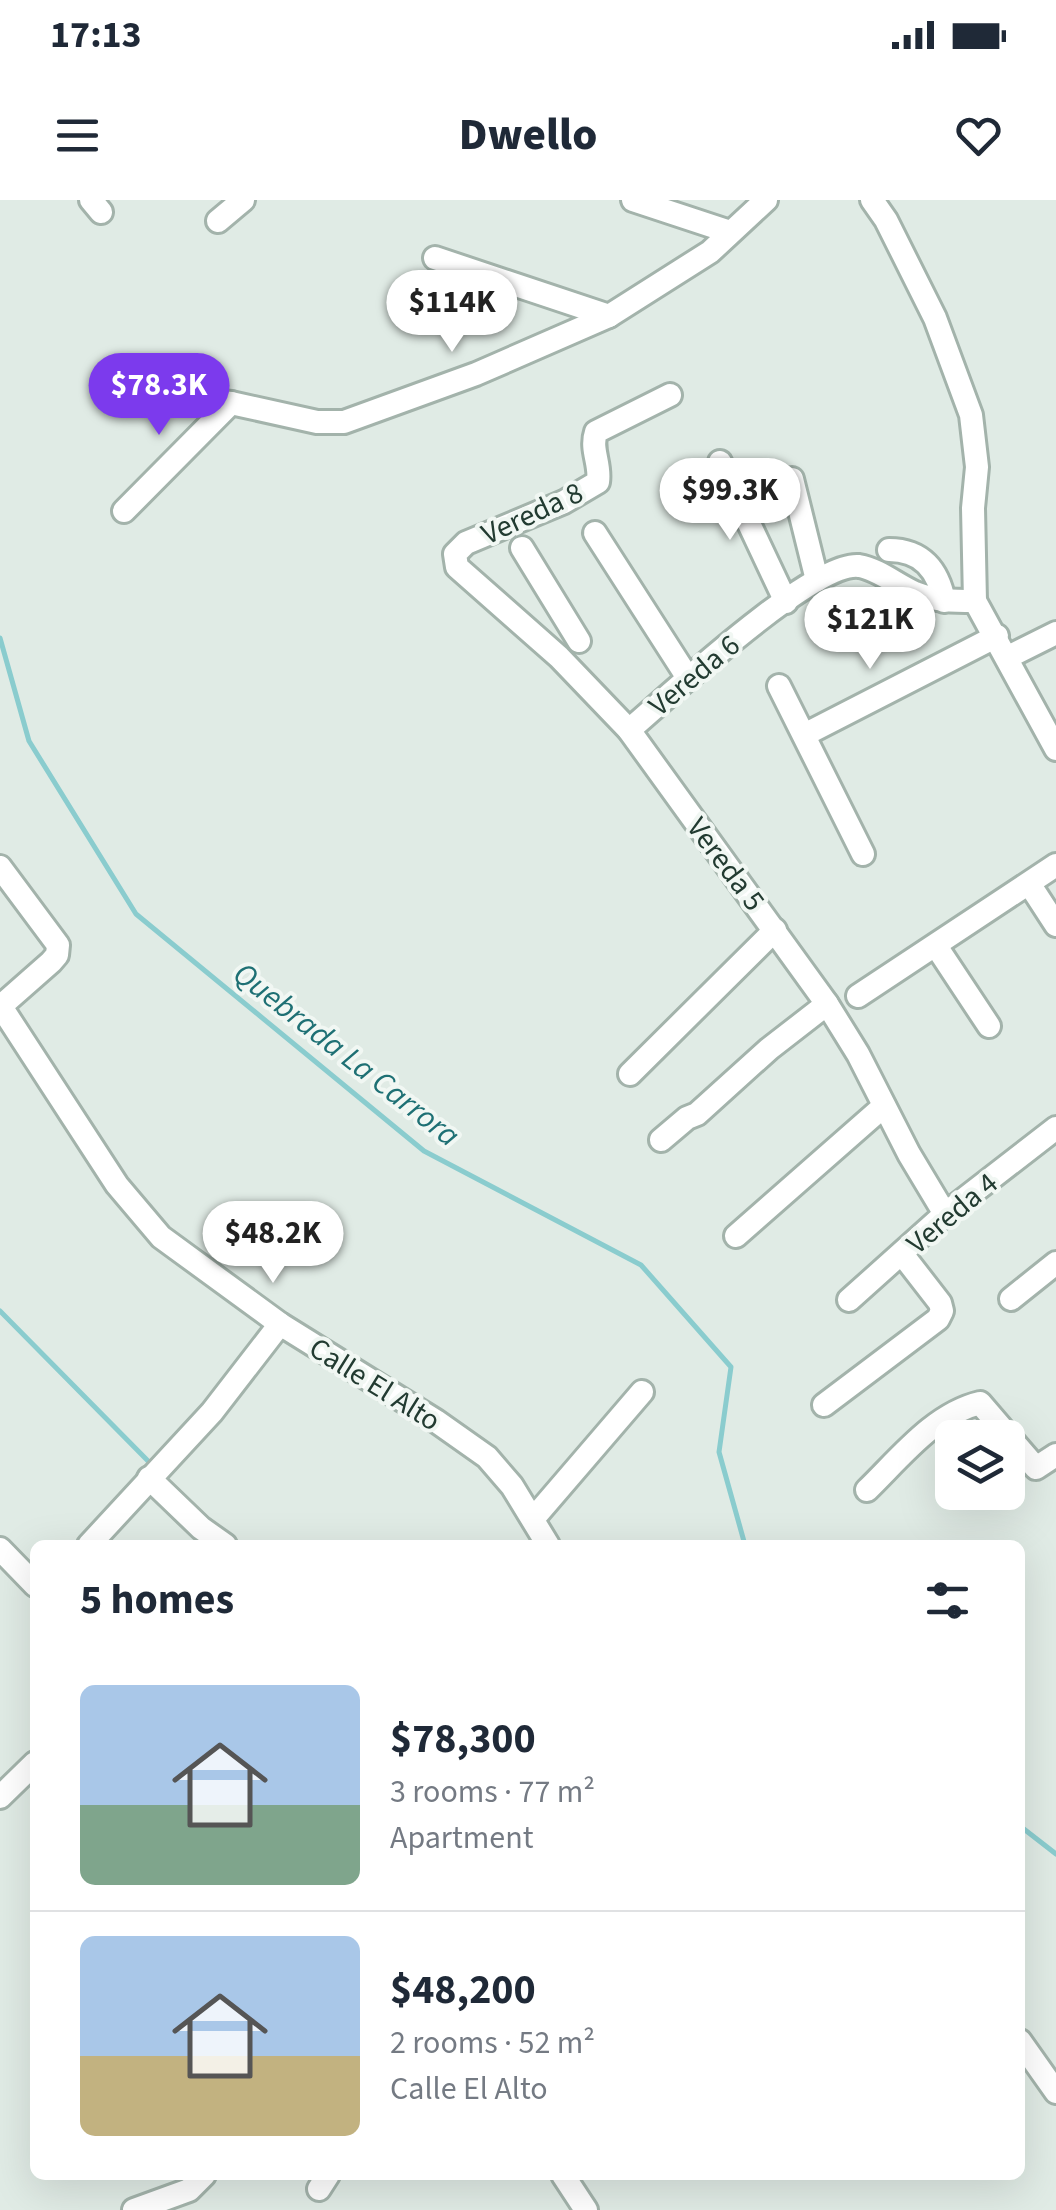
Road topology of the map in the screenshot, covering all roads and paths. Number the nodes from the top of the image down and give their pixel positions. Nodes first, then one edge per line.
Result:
1 (243, 200) edge
2 (634, 200) edge
3 (766, 200) edge
4 (872, 200) edge
5 (218, 221) dead end
6 (730, 232) junction
7 (436, 258) dead end
8 (609, 316) junction
9 (110, 373) dead end
10 (670, 395) dead end
11 (231, 403) junction
12 (720, 462) dead end
13 (792, 479) dead end
14 (124, 511) dead end
15 (594, 534) dead end
16 (522, 548) dead end
17 (889, 550) dead end
18 (455, 554) joint
19 (816, 580) junction
20 (549, 592) junction
21 (944, 601) junction
22 (975, 601) junction
23 (786, 602) junction
24 (511, 614) junction
25 (1056, 632) edge
26 (579, 641) dead end
27 (1002, 646) junction
28 (688, 678) junction
29 (780, 686) dead end
30 (630, 730) junction
31 (804, 736) junction
32 (1056, 749) edge
33 (864, 854) dead end
34 (1056, 865) edge
35 (0, 867) edge
36 (1030, 885) junction
37 (1056, 925) edge
38 (775, 930) junction
39 (936, 946) junction
40 (858, 996) dead end
41 (826, 1004) junction
42 (0, 1006) edge
43 (989, 1026) dead end
44 (630, 1074) dead end
45 (884, 1106) junction
46 (1056, 1128) edge
47 (661, 1140) dead end
48 (946, 1214) junction
49 (736, 1236) dead end
50 (902, 1254) junction
51 (1056, 1263) edge
52 (1011, 1299) dead end
53 (849, 1300) dead end
54 (280, 1324) junction
55 (642, 1392) dead end
56 (824, 1405) dead end
57 (1056, 1455) edge
58 (149, 1478) junction
59 (867, 1490) dead end
60 (534, 1520) junction
61 (93, 1540) edge
62 (218, 1540) edge
63 (545, 1540) edge
64 (0, 1549) edge
65 (30, 1581) edge
66 (30, 1768) edge
67 (0, 1797) edge
68 (1025, 2048) edge
69 (1056, 2092) edge
70 (199, 2180) edge
71 (566, 2180) edge
72 (134, 2210) edge
73 (586, 2210) edge

1 - 5 street
2 - 6 street
3 - 6 street
4 - 22 street
6 - 8 street
7 - 8 street
8 - 11 street
9 - 11 street
10 - 18 street, Vereda 8
11 - 14 street
12 - 23 street
13 - 19 street
15 - 28 street
16 - 20 street
17 - 21 street
18 - 24 street, Vereda 5
19 - 21 street, Vereda 6
19 - 23 street, Vereda 6
20 - 24 street
20 - 26 street
21 - 22 street, Vereda 6
22 - 27 street
23 - 28 street, Vereda 6
24 - 30 street, Vereda 5
25 - 27 street
27 - 31 street
27 - 32 street
28 - 30 street, Vereda 6
29 - 31 street
30 - 38 street, Vereda 5
31 - 33 street
34 - 36 street
35 - 42 street
36 - 37 street
36 - 39 street
38 - 41 street, Vereda 5
38 - 44 street
39 - 40 street
39 - 43 street
41 - 45 street, Vereda 5
41 - 47 street
42 - 54 street, Calle El Alto
45 - 48 street, Vereda 5
45 - 49 street
46 - 48 street, Vereda 4
48 - 50 street, Vereda 4
50 - 53 street, Vereda 4
50 - 56 street
51 - 52 street
54 - 58 street
54 - 60 street, Calle El Alto
55 - 60 street
57 - 59 street
58 - 61 street
58 - 62 street
60 - 63 street, Calle El Alto
64 - 65 street
66 - 67 street
68 - 69 street
70 - 72 street
71 - 73 street

